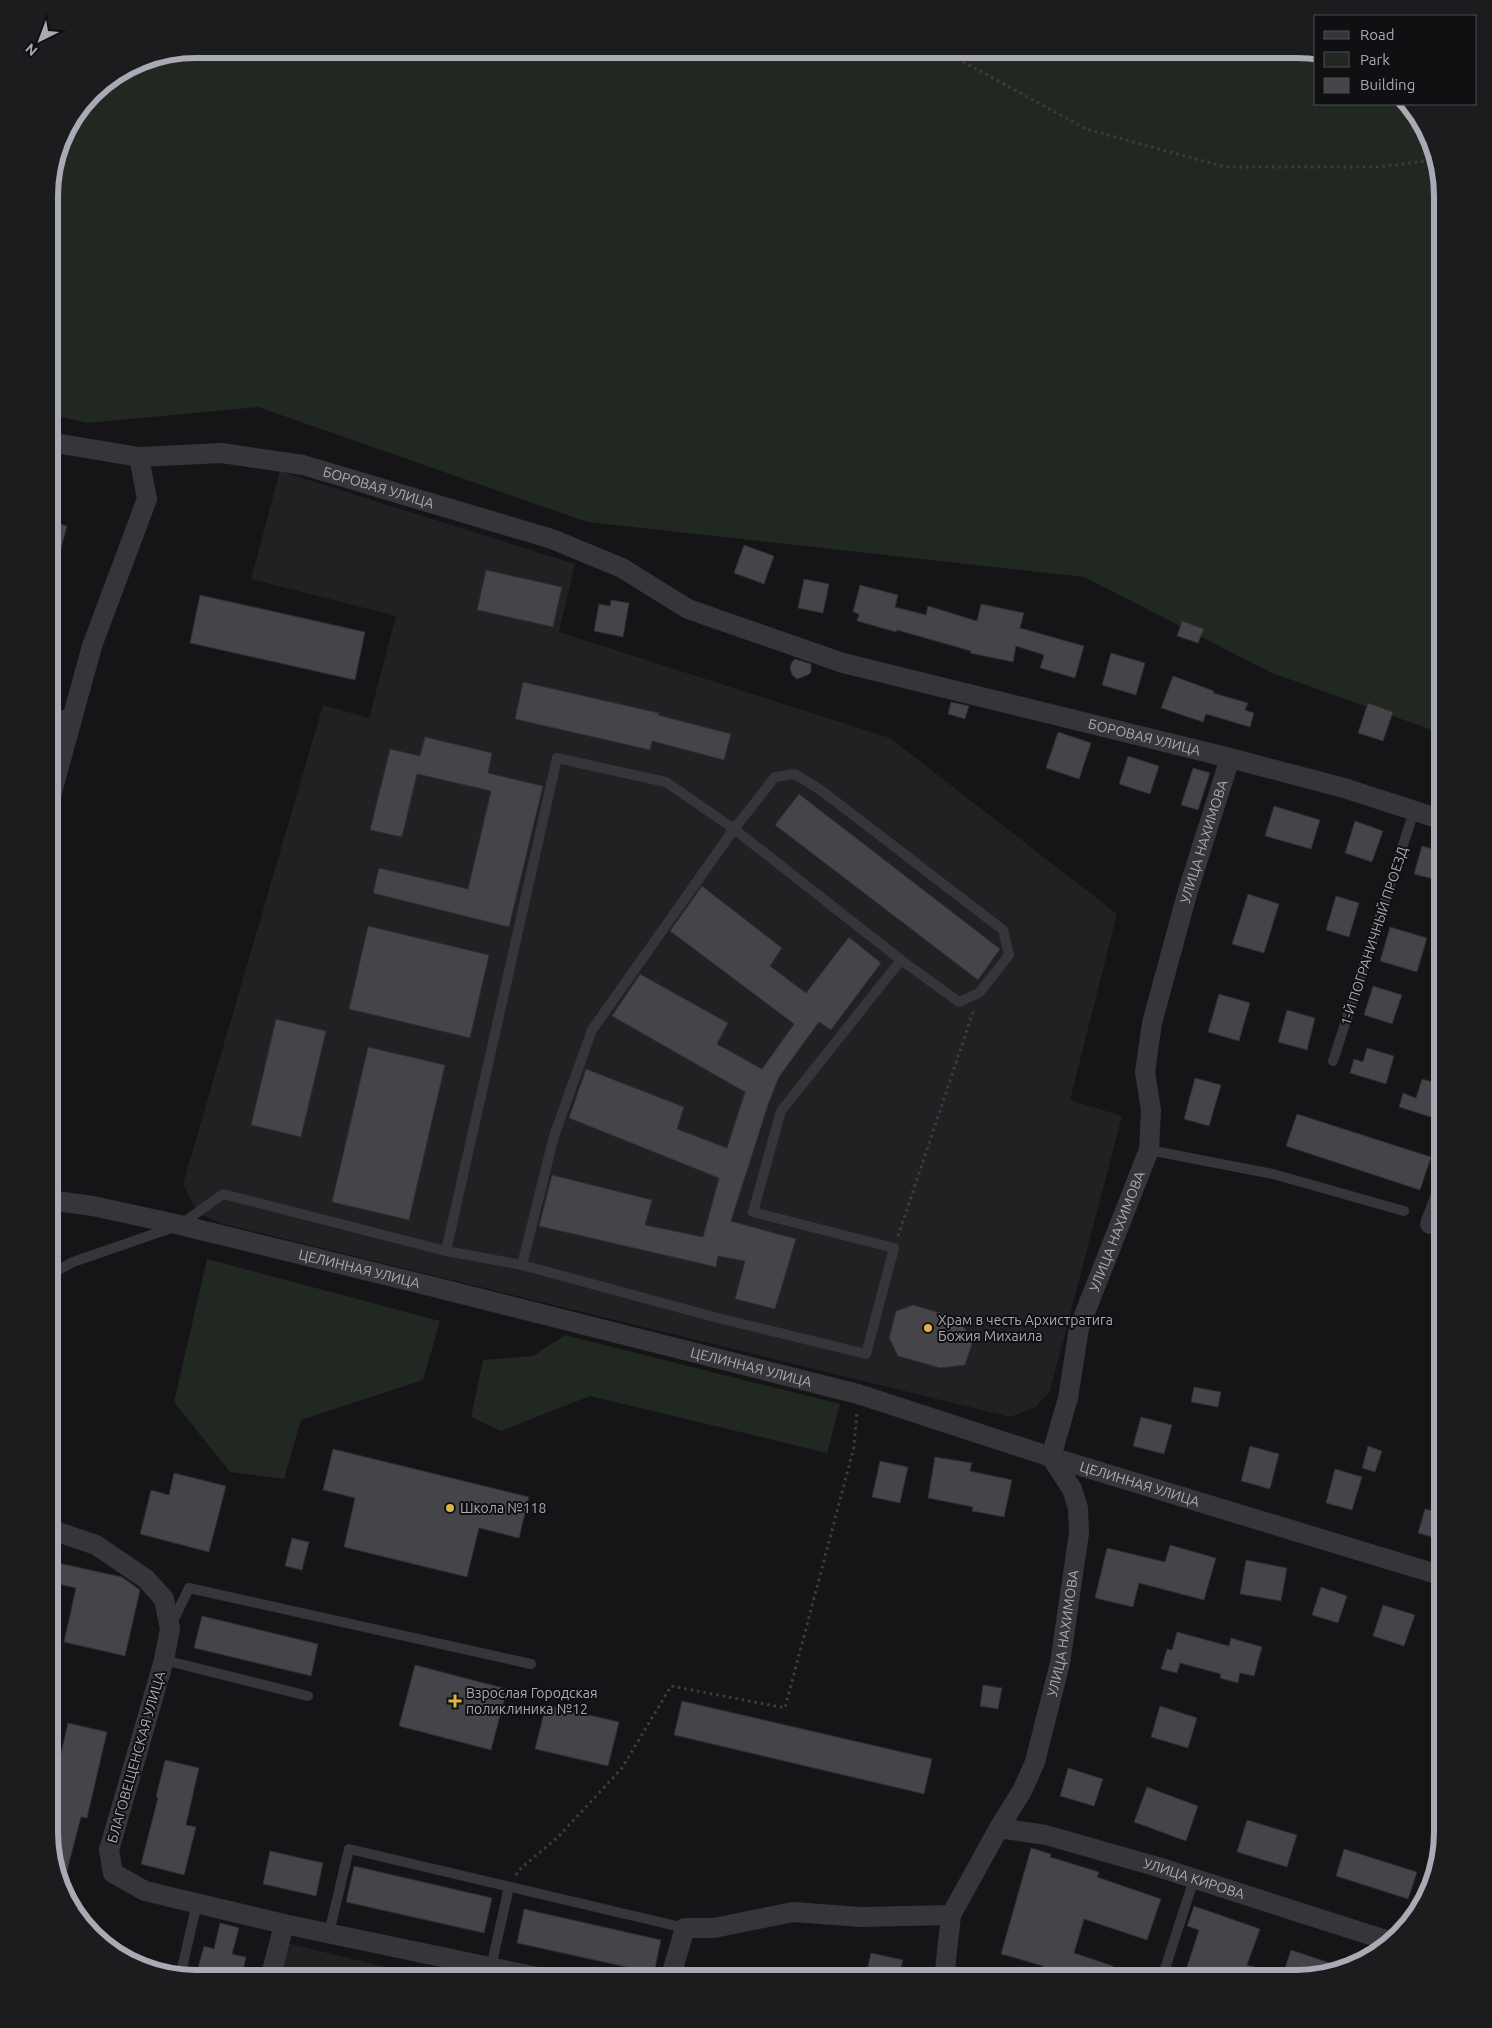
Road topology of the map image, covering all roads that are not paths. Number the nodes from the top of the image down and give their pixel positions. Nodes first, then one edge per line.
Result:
1 (58, 444) edge
2 (139, 457) junction
3 (58, 719) edge
4 (70, 722) junction
5 (1230, 758) junction
6 (58, 768) edge
7 (1414, 811) junction
8 (1434, 817) edge
9 (734, 829) junction
10 (901, 960) junction
11 (1333, 1061) dead end
12 (1149, 1150) junction
13 (58, 1201) edge
14 (1404, 1211) dead end
15 (180, 1225) junction
16 (446, 1251) junction
17 (522, 1265) junction
18 (58, 1270) edge
19 (1051, 1457) junction
20 (58, 1532) edge
21 (1434, 1573) edge
22 (170, 1629) junction
23 (164, 1660) junction
24 (530, 1664) dead end
25 (308, 1696) dead end
26 (999, 1828) junction
27 (1194, 1879) junction
28 (508, 1887) junction
29 (197, 1904) junction
30 (951, 1915) junction
31 (284, 1924) junction
32 (685, 1928) junction
33 (330, 1933) junction
34 (1384, 1940) edge
35 (182, 1970) edge
36 (272, 1970) edge
37 (477, 1970) edge
38 (490, 1970) edge
39 (673, 1970) edge
40 (945, 1970) edge
41 (1165, 1970) edge

1 - 2 street, БОРОВАЯ УЛИЦА
2 - 4 street
2 - 5 street, БОРОВАЯ УЛИЦА
3 - 4 street
4 - 6 street
5 - 7 street, БОРОВАЯ УЛИЦА
5 - 12 street, УЛИЦА НАХИМОВА
7 - 8 street, БОРОВАЯ УЛИЦА
7 - 11 lane, 1-Й ПОГРАНИЧНЫЙ ПРОЕЗД
9 - 10 lane
9 - 10 lane
9 - 16 lane
9 - 17 lane
10 - 17 lane
12 - 14 lane
12 - 19 street, УЛИЦА НАХИМОВА
13 - 15 street, ЦЕЛИННАЯ УЛИЦА
15 - 16 lane
15 - 18 lane
15 - 19 street, ЦЕЛИННАЯ УЛИЦА
16 - 17 lane
19 - 21 street, ЦЕЛИННАЯ УЛИЦА
19 - 26 street, УЛИЦА НАХИМОВА
20 - 22 street, БЛАГОВЕЩЕНСКАЯ УЛИЦА
22 - 23 street, БЛАГОВЕЩЕНСКАЯ УЛИЦА
22 - 24 lane
23 - 25 lane
23 - 29 street, БЛАГОВЕЩЕНСКАЯ УЛИЦА
26 - 27 street, УЛИЦА КИРОВА
26 - 30 street, УЛИЦА НАХИМОВА
27 - 34 street, УЛИЦА КИРОВА
27 - 41 lane
28 - 32 lane
28 - 33 lane
28 - 38 lane
29 - 31 street, БЛАГОВЕЩЕНСКАЯ УЛИЦА
29 - 35 lane
30 - 32 street
30 - 40 street, УЛИЦА НАХИМОВА
31 - 33 street, БЛАГОВЕЩЕНСКАЯ УЛИЦА
31 - 36 street
32 - 39 street
33 - 37 street, БЛАГОВЕЩЕНСКАЯ УЛИЦА

